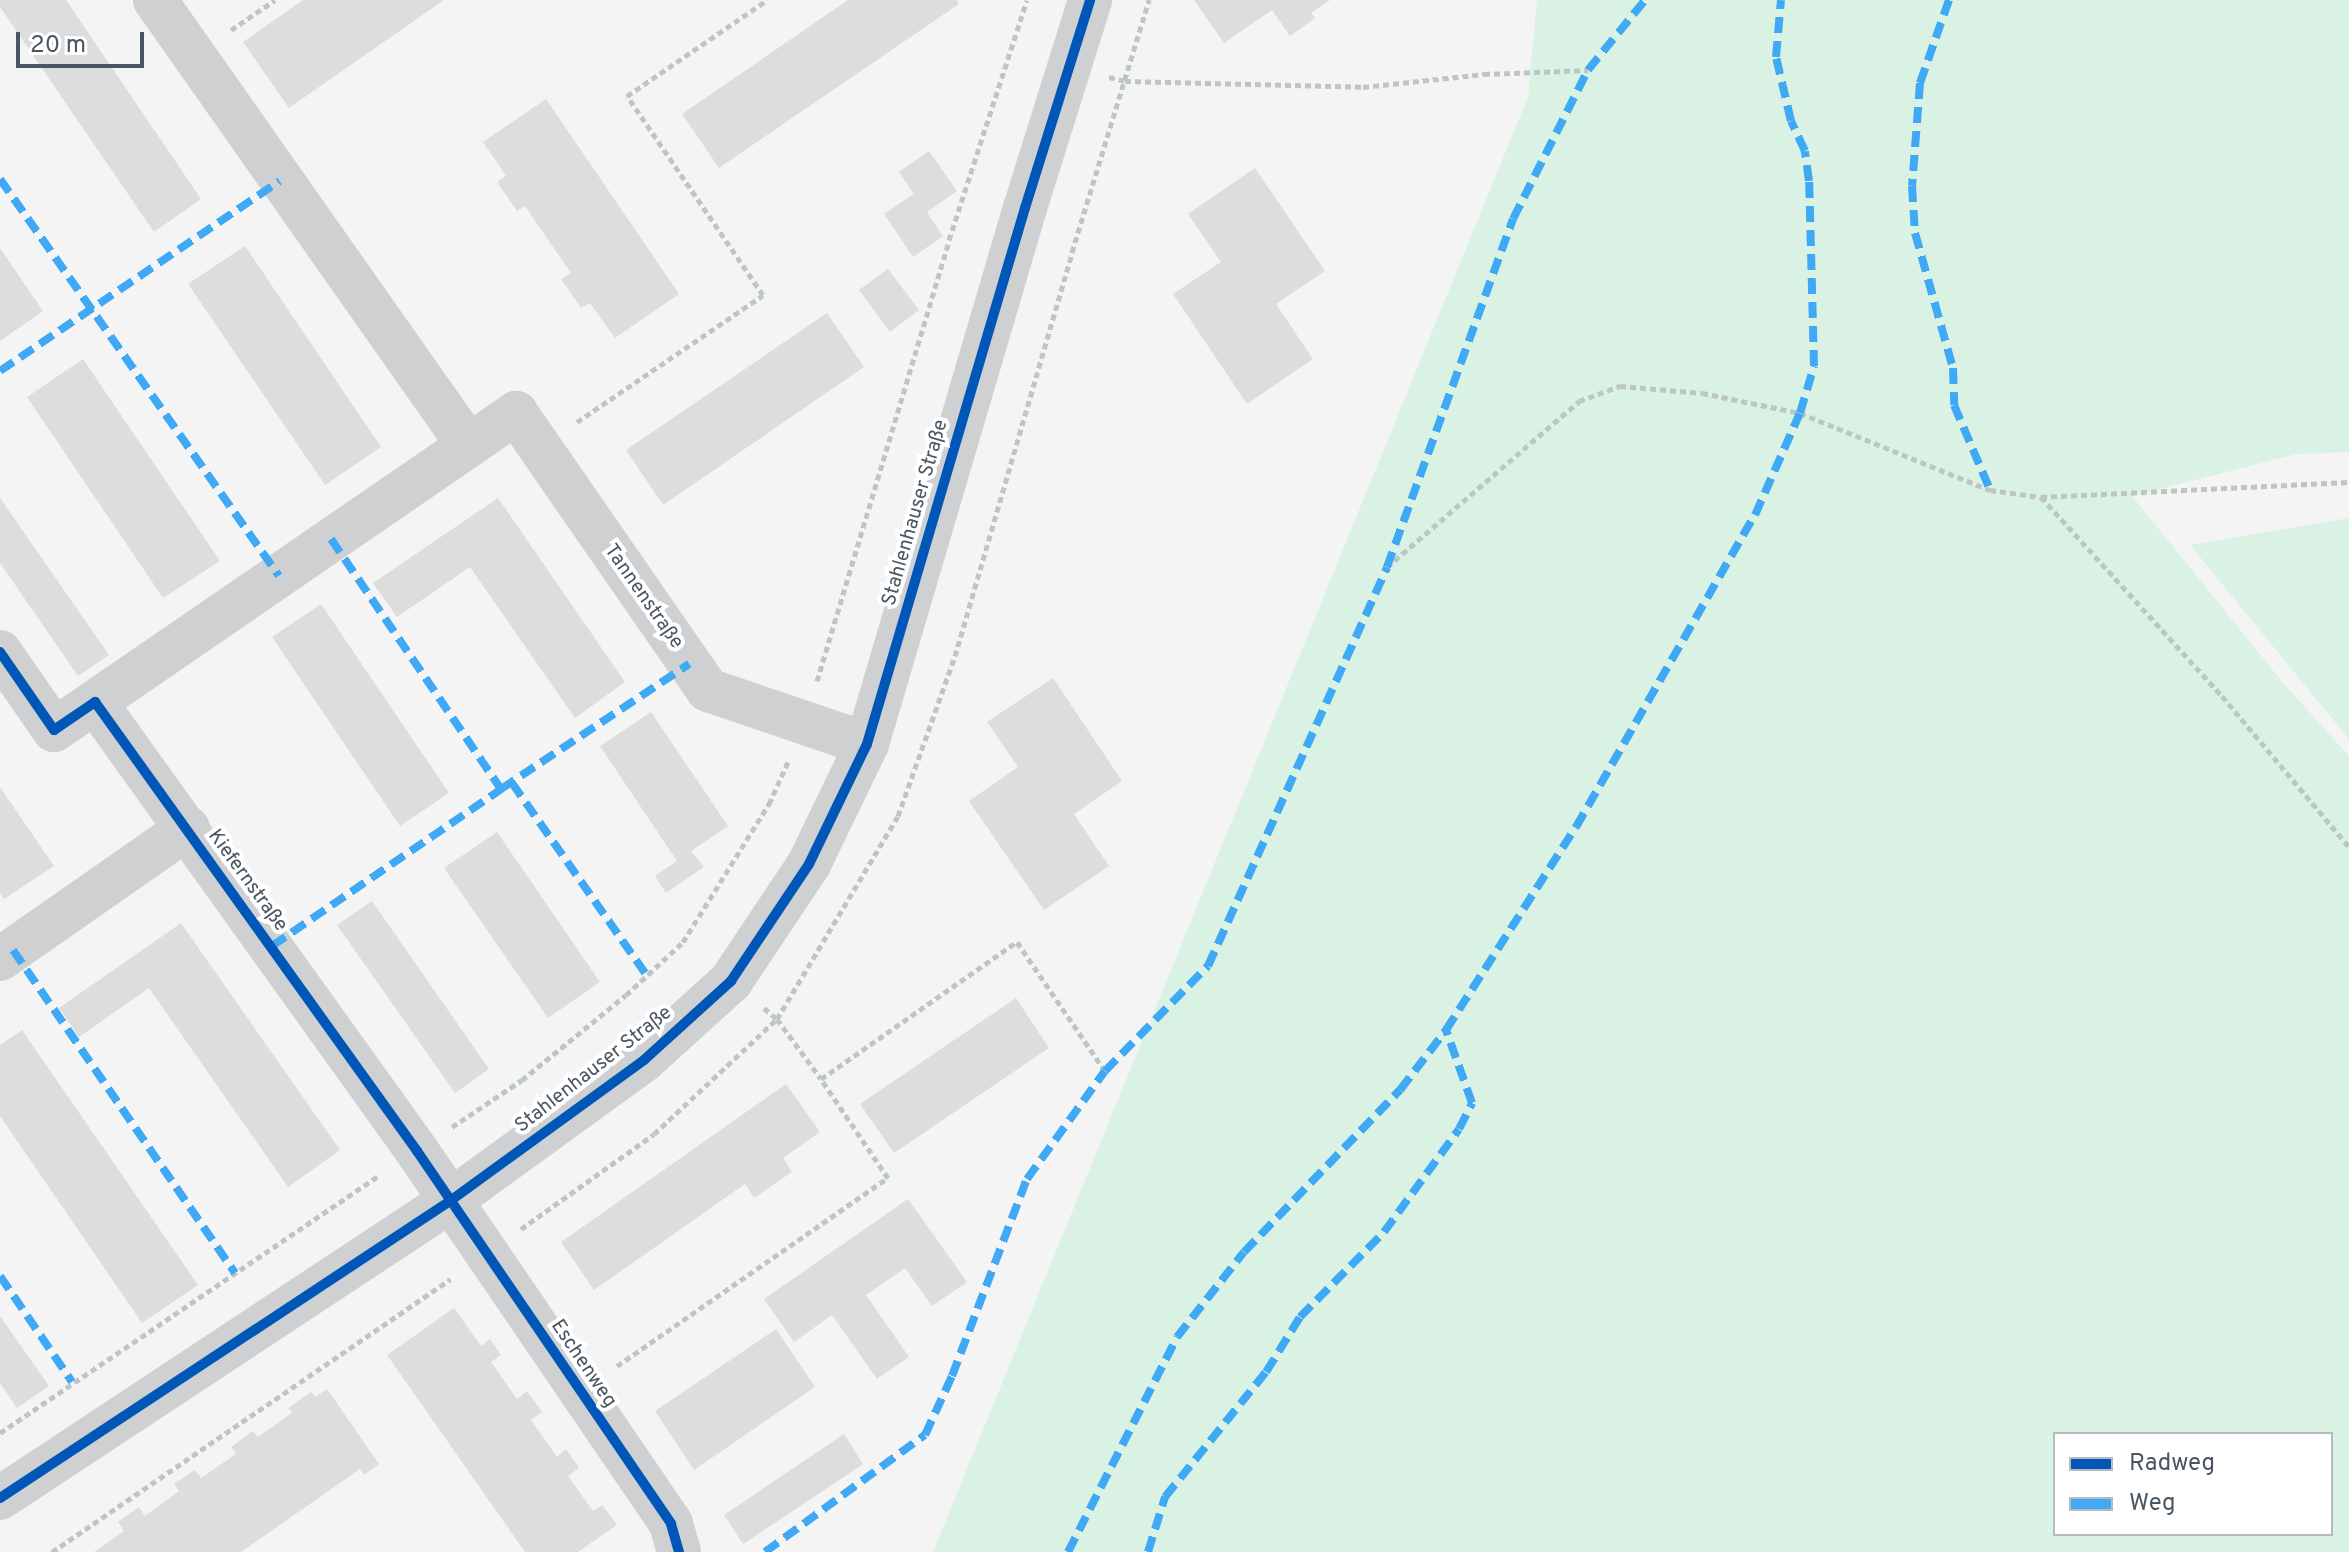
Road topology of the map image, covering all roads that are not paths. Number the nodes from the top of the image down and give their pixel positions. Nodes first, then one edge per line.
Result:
1 (155, 0) edge
2 (1090, 0) edge
3 (468, 445) junction
4 (0, 652) edge
5 (95, 702) junction
6 (867, 744) junction
7 (188, 828) junction
8 (0, 959) edge
9 (450, 1201) junction
10 (0, 1498) edge
11 (679, 1552) edge

1 - 3 street
2 - 6 street, Stahlenhauser Straße
3 - 5 street, Tannenstraße
3 - 6 street, Tannenstraße
4 - 5 street
5 - 7 street, Kiefernstraße
6 - 9 street, Stahlenhauser Straße
7 - 8 street, Kiefernstraße
7 - 9 street, Kiefernstraße
9 - 10 street, Stahlenhauser Straße
9 - 11 street, Eschenweg

